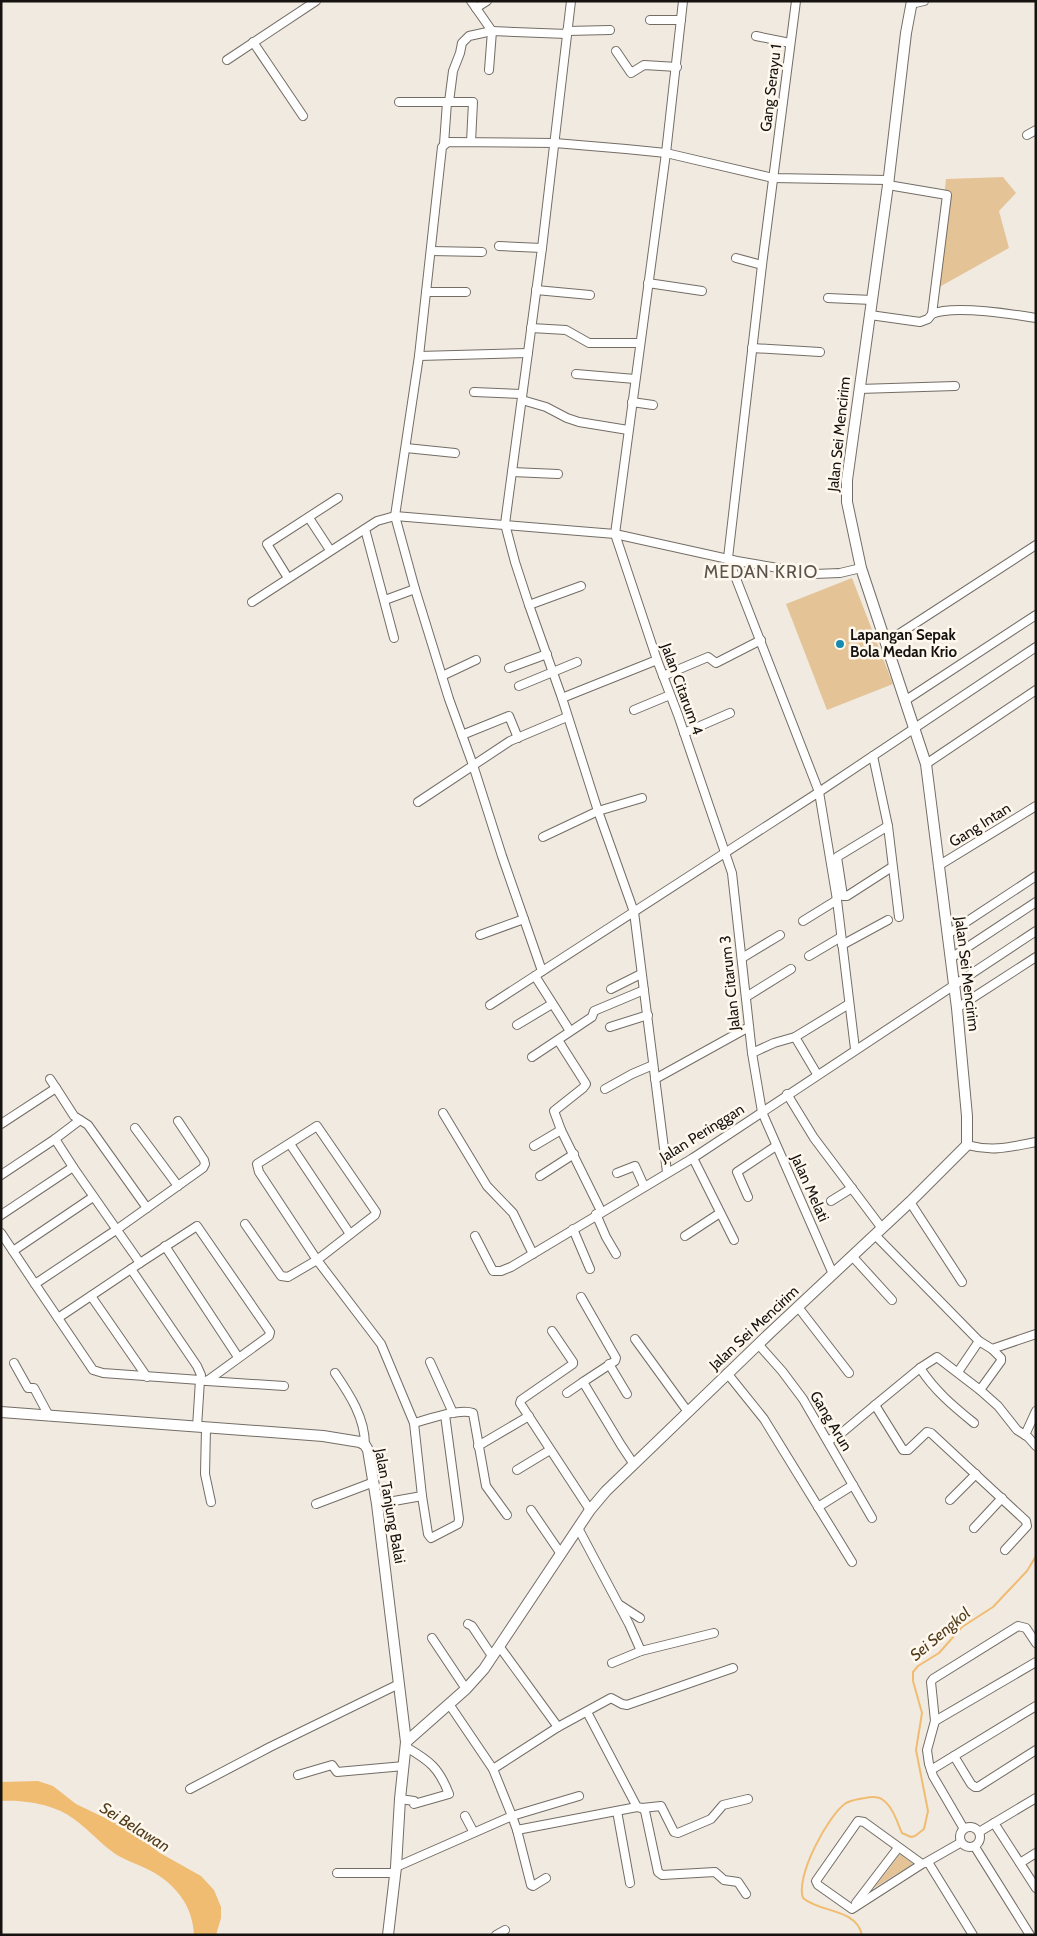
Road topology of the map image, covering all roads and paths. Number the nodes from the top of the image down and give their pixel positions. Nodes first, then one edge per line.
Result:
1 (316, 1) edge
2 (487, 1) edge
3 (571, 1) edge
4 (683, 1) edge
5 (796, 1) edge
6 (924, 1) edge
7 (911, 3) edge
8 (474, 5) edge
9 (650, 20) dead end
10 (681, 20) junction
11 (610, 30) dead end
12 (492, 31) junction
13 (567, 32) junction
14 (756, 36) dead end
15 (253, 42) junction
16 (790, 43) junction
17 (616, 51) dead end
18 (227, 60) dead end
19 (676, 67) junction
20 (489, 70) dead end
21 (399, 102) dead end
22 (448, 102) junction
23 (304, 116) dead end
24 (1036, 130) edge
25 (1027, 135) dead end
26 (471, 142) junction
27 (555, 143) junction
28 (444, 144) junction
29 (666, 153) junction
30 (773, 178) junction
31 (888, 182) junction
32 (498, 246) dead end
33 (542, 248) junction
34 (431, 251) junction
35 (482, 252) dead end
36 (736, 258) dead end
37 (762, 265) junction
38 (648, 283) junction
39 (536, 290) junction
40 (702, 291) dead end
41 (426, 292) junction
42 (466, 292) dead end
43 (590, 295) dead end
44 (828, 298) dead end
45 (872, 300) junction
46 (932, 314) junction
47 (870, 315) junction
48 (1036, 318) edge
49 (531, 328) junction
50 (640, 343) junction
51 (752, 348) junction
52 (820, 352) dead end
53 (528, 353) junction
54 (419, 356) junction
55 (576, 374) dead end
56 (635, 379) junction
57 (955, 386) dead end
58 (859, 389) junction
59 (474, 392) dead end
60 (522, 397) junction
61 (632, 402) junction
62 (652, 405) dead end
63 (628, 430) junction
64 (406, 448) junction
65 (455, 453) dead end
66 (512, 472) junction
67 (558, 474) dead end
68 (338, 498) dead end
69 (395, 516) junction
70 (309, 518) junction
71 (505, 524) junction
72 (366, 529) junction
73 (615, 534) junction
74 (1036, 545) edge
75 (330, 550) junction
76 (728, 558) junction
77 (861, 568) junction
78 (288, 578) junction
79 (581, 586) dead end
80 (415, 589) junction
81 (385, 600) junction
82 (252, 602) dead end
83 (529, 605) junction
84 (1036, 615) edge
85 (394, 638) dead end
86 (761, 640) junction
87 (886, 643) junction
88 (1036, 647) edge
89 (547, 654) junction
90 (476, 660) dead end
91 (657, 660) junction
92 (577, 662) dead end
93 (509, 668) dead end
94 (553, 673) junction
95 (442, 676) junction
96 (663, 676) junction
97 (519, 686) dead end
98 (1036, 690) edge
99 (670, 695) junction
100 (562, 698) junction
101 (906, 700) junction
102 (634, 710) dead end
103 (730, 713) dead end
104 (568, 717) junction
105 (915, 727) junction
106 (684, 733) junction
107 (462, 735) junction
108 (518, 738) junction
109 (873, 756) junction
110 (926, 764) junction
111 (473, 765) junction
112 (819, 792) junction
113 (642, 798) dead end
114 (418, 802) dead end
115 (1036, 806) edge
116 (598, 811) junction
117 (888, 826) junction
118 (543, 837) dead end
119 (726, 852) junction
120 (938, 866) junction
121 (892, 867) junction
122 (1036, 876) edge
123 (837, 900) junction
124 (1036, 902) edge
125 (634, 912) junction
126 (899, 916) dead end
127 (524, 919) junction
128 (888, 920) dead end
129 (803, 921) dead end
130 (1036, 930) edge
131 (780, 934) dead end
132 (948, 934) junction
133 (480, 935) dead end
134 (842, 941) junction
135 (809, 956) dead end
136 (1036, 957) edge
137 (742, 958) junction
138 (951, 958) junction
139 (791, 969) dead end
140 (542, 971) junction
141 (641, 974) junction
142 (534, 976) junction
143 (954, 986) junction
144 (611, 989) dead end
145 (644, 990) junction
146 (746, 997) junction
147 (552, 1004) junction
148 (848, 1004) junction
149 (490, 1006) dead end
150 (956, 1008) junction
151 (648, 1014) junction
152 (517, 1025) dead end
153 (610, 1027) dead end
154 (749, 1027) junction
155 (570, 1031) junction
156 (795, 1037) junction
157 (558, 1040) junction
158 (855, 1049) junction
159 (752, 1053) junction
160 (532, 1057) dead end
161 (653, 1065) junction
162 (817, 1074) junction
163 (50, 1079) dead end
164 (655, 1079) junction
165 (56, 1088) junction
166 (604, 1089) dead end
167 (787, 1094) junction
168 (762, 1112) junction
169 (443, 1113) dead end
170 (80, 1120) junction
171 (178, 1122) dead end
172 (1, 1124) edge
173 (135, 1128) dead end
174 (561, 1130) junction
175 (54, 1139) junction
176 (1036, 1142) edge
177 (290, 1144) junction
178 (966, 1145) junction
179 (534, 1146) dead end
180 (776, 1146) junction
181 (574, 1154) junction
182 (693, 1158) junction
183 (74, 1167) junction
184 (667, 1172) junction
185 (617, 1174) dead end
186 (1, 1175) edge
187 (540, 1176) dead end
188 (178, 1186) junction
189 (644, 1186) junction
190 (852, 1188) junction
191 (93, 1197) junction
192 (748, 1197) dead end
193 (831, 1201) dead end
194 (910, 1202) junction
195 (147, 1208) junction
196 (599, 1213) junction
197 (720, 1213) junction
198 (1, 1215) edge
199 (245, 1224) dead end
200 (573, 1229) junction
201 (116, 1230) junction
202 (878, 1231) junction
203 (1, 1233) edge
204 (350, 1234) junction
205 (475, 1236) dead end
206 (685, 1236) dead end
207 (734, 1240) dead end
208 (165, 1246) junction
209 (13, 1251) junction
210 (533, 1254) junction
211 (616, 1254) dead end
212 (852, 1256) junction
213 (317, 1260) junction
214 (140, 1263) junction
215 (131, 1269) junction
216 (590, 1269) dead end
217 (833, 1274) junction
218 (962, 1282) dead end
219 (35, 1284) junction
220 (91, 1296) junction
221 (581, 1297) dead end
222 (892, 1300) dead end
223 (798, 1307) junction
224 (58, 1318) junction
225 (552, 1331) dead end
226 (1036, 1334) edge
227 (635, 1339) dead end
228 (979, 1341) junction
229 (758, 1344) junction
230 (992, 1349) junction
231 (238, 1357) junction
232 (430, 1362) dead end
233 (14, 1363) dead end
234 (609, 1364) junction
235 (920, 1368) junction
236 (958, 1372) junction
237 (335, 1373) dead end
238 (727, 1373) junction
239 (849, 1373) dead end
240 (147, 1377) junction
241 (203, 1381) junction
242 (583, 1382) junction
243 (284, 1386) dead end
244 (980, 1390) junction
245 (567, 1393) dead end
246 (627, 1394) dead end
247 (875, 1405) junction
248 (1036, 1410) edge
249 (1, 1412) edge
250 (688, 1412) junction
251 (449, 1414) junction
252 (49, 1416) junction
253 (528, 1416) junction
254 (414, 1423) junction
255 (974, 1423) dead end
256 (202, 1427) junction
257 (1025, 1435) junction
258 (828, 1441) junction
259 (365, 1445) junction
260 (478, 1446) junction
261 (1036, 1446) edge
262 (550, 1450) junction
263 (633, 1463) junction
264 (517, 1470) dead end
265 (976, 1474) junction
266 (374, 1482) junction
267 (853, 1485) junction
268 (422, 1496) junction
269 (1002, 1498) junction
270 (950, 1500) dead end
271 (211, 1502) dead end
272 (316, 1504) dead end
273 (377, 1504) junction
274 (818, 1507) junction
275 (531, 1510) dead end
276 (590, 1510) junction
277 (507, 1515) dead end
278 (872, 1518) dead end
279 (578, 1528) junction
280 (974, 1528) dead end
281 (1005, 1550) dead end
282 (561, 1554) junction
283 (852, 1562) dead end
284 (619, 1604) junction
285 (640, 1618) dead end
286 (468, 1624) dead end
287 (714, 1633) dead end
288 (432, 1638) dead end
289 (1036, 1643) edge
290 (499, 1646) junction
291 (642, 1651) junction
292 (492, 1656) junction
293 (1036, 1662) edge
294 (612, 1663) dead end
295 (733, 1668) dead end
296 (399, 1684) junction
297 (466, 1689) junction
298 (449, 1704) junction
299 (1036, 1706) edge
300 (587, 1712) junction
301 (935, 1721) junction
302 (558, 1727) junction
303 (406, 1745) junction
304 (1036, 1750) edge
305 (954, 1756) junction
306 (404, 1766) junction
307 (493, 1769) junction
308 (930, 1770) junction
309 (298, 1775) dead end
310 (190, 1789) dead end
311 (579, 1796) dead end
312 (1036, 1798) edge
313 (400, 1799) junction
314 (748, 1799) dead end
315 (640, 1807) junction
316 (617, 1810) junction
317 (465, 1816) dead end
318 (512, 1816) junction
319 (994, 1823) junction
320 (964, 1828) junction
321 (517, 1830) junction
322 (473, 1832) junction
323 (979, 1832) junction
324 (960, 1843) junction
325 (975, 1847) junction
326 (898, 1848) junction
327 (1036, 1853) edge
328 (925, 1863) junction
329 (1020, 1863) junction
330 (396, 1870) junction
331 (337, 1873) dead end
332 (546, 1878) dead end
333 (630, 1883) dead end
334 (1036, 1888) edge
335 (746, 1894) dead end
336 (852, 1909) junction
337 (505, 1930) dead end
338 (388, 1935) edge
339 (496, 1935) edge
340 (973, 1935) edge
341 (1030, 1935) edge

1 - 15 street
2 - 8 street
3 - 13 street
4 - 10 street
5 - 16 street, Gang Serayu 1
6 - 7 street
7 - 31 street, Jalan Sei Mencirim
8 - 12 street
9 - 10 street
10 - 19 street
11 - 13 street
12 - 13 street
12 - 20 street
12 - 22 street
13 - 27 street
14 - 16 street
15 - 18 street
15 - 23 street
16 - 30 street, Gang Serayu 1
17 - 19 street
19 - 29 street
21 - 22 street
22 - 26 street
22 - 28 street
24 - 25 street
26 - 27 street
26 - 28 street
27 - 29 street
27 - 33 street
28 - 34 street
29 - 30 street
29 - 38 street
30 - 31 street
30 - 37 street, Gang Serayu 1
31 - 45 street, Jalan Sei Mencirim
31 - 46 street
32 - 33 street
33 - 39 street
34 - 35 street
34 - 41 street
36 - 37 street
37 - 51 street, Gang Serayu 1
38 - 40 street
38 - 50 street
39 - 43 street
39 - 49 street
41 - 42 street
41 - 54 street
44 - 45 street
45 - 47 street, Jalan Sei Mencirim
46 - 47 street
46 - 48 street
47 - 58 street, Jalan Sei Mencirim
49 - 50 street
49 - 53 street
50 - 56 street
51 - 52 street
51 - 76 street, Gang Serayu 1
53 - 54 street
53 - 60 street
54 - 64 street
55 - 56 street
56 - 61 street
57 - 58 street
58 - 77 street, Jalan Sei Mencirim
59 - 60 street
60 - 63 street
60 - 66 street
61 - 62 street
61 - 63 street
63 - 73 street
64 - 65 street
64 - 69 street
66 - 67 street
66 - 71 street
68 - 70 street
69 - 71 street
69 - 72 street
69 - 80 street
70 - 75 street
70 - 78 street
71 - 73 street
71 - 83 street
72 - 75 street
72 - 81 street
73 - 76 street
73 - 91 street, Jalan Citarum 4
74 - 87 street
75 - 78 street
76 - 77 street
76 - 86 street
77 - 87 street, Jalan Sei Mencirim
78 - 82 street
79 - 83 street
80 - 81 street
80 - 95 street
81 - 85 street
83 - 89 street
84 - 101 street
86 - 96 street
86 - 112 street
87 - 101 street, Jalan Sei Mencirim
88 - 105 street
89 - 93 street
89 - 94 street
90 - 95 street
91 - 96 street, Jalan Citarum 4
91 - 100 street
92 - 94 street
94 - 97 street
94 - 100 street
95 - 107 street
96 - 99 street, Jalan Citarum 4
98 - 110 street
99 - 102 street
99 - 106 street, Jalan Citarum 4
100 - 104 street
101 - 105 street, Jalan Sei Mencirim
103 - 106 street
104 - 108 street
104 - 116 street
105 - 109 street
105 - 110 street, Jalan Sei Mencirim
106 - 119 street, Jalan Citarum 4
107 - 108 street
107 - 111 street
108 - 111 street
109 - 112 street
109 - 117 street
110 - 120 street, Jalan Sei Mencirim
111 - 114 street
111 - 127 street
112 - 119 street
112 - 123 street
113 - 116 street
115 - 120 street, Gang Intan
116 - 118 street
116 - 125 street
117 - 121 street
117 - 121 street
119 - 125 street
119 - 137 street, Jalan Citarum 3
120 - 132 street, Jalan Sei Mencirim
121 - 126 street
122 - 132 street
123 - 129 street
123 - 134 street
124 - 138 street
125 - 140 street
125 - 141 street
127 - 133 street
127 - 140 street
128 - 134 street
130 - 143 street, Jalan Peringgan
131 - 137 street
132 - 138 street, Jalan Sei Mencirim
134 - 135 street
134 - 148 street
136 - 150 street
137 - 146 street, Jalan Citarum 3
138 - 143 street, Jalan Sei Mencirim
139 - 146 street
140 - 142 street
141 - 144 street
141 - 145 street
142 - 147 street
142 - 149 street
143 - 150 street, Jalan Sei Mencirim
143 - 158 street, Jalan Peringgan
145 - 151 street
145 - 155 street
146 - 154 street, Jalan Citarum 3
147 - 152 street
147 - 155 street
148 - 156 street
148 - 158 street
150 - 178 street, Jalan Sei Mencirim
151 - 153 street
151 - 161 street
154 - 159 street, Jalan Citarum 3
154 - 164 street
155 - 157 street
156 - 159 street
156 - 162 street
157 - 160 street
157 - 174 street
158 - 162 street, Jalan Peringgan
159 - 168 street, Jalan Citarum 3
161 - 164 street
161 - 166 street
162 - 167 street, Jalan Peringgan
163 - 165 street
164 - 184 street
165 - 170 street
165 - 172 street
167 - 168 street, Jalan Peringgan
167 - 190 street
168 - 180 street, Jalan Melati
168 - 182 street, Jalan Peringgan
169 - 210 street
170 - 175 street
170 - 195 street
171 - 188 street
173 - 188 street
174 - 179 street
174 - 181 street
175 - 183 street
175 - 186 street
176 - 178 street
177 - 204 street
177 - 204 street
177 - 213 street
178 - 194 street, Jalan Sei Mencirim
180 - 192 street
180 - 217 street, Jalan Melati
181 - 187 street
181 - 196 street
182 - 184 street, Jalan Peringgan
182 - 197 street
183 - 191 street
183 - 198 street
184 - 189 street, Jalan Peringgan
185 - 189 street
188 - 195 street
189 - 196 street, Jalan Peringgan
190 - 193 street
190 - 202 street
191 - 201 street
191 - 209 street
194 - 202 street, Jalan Sei Mencirim
194 - 218 street
195 - 201 street
196 - 200 street, Jalan Peringgan
196 - 211 street
197 - 206 street
197 - 207 street
199 - 213 street
200 - 210 street, Jalan Peringgan
200 - 216 street
201 - 214 street
201 - 219 street
202 - 212 street, Jalan Sei Mencirim
202 - 228 street
203 - 209 street
204 - 213 street
205 - 210 street, Jalan Peringgan
208 - 214 street
208 - 231 street
208 - 231 street
209 - 219 street
212 - 217 street, Jalan Sei Mencirim
212 - 222 street
213 - 254 street
214 - 215 street
215 - 220 street
215 - 241 street
217 - 223 street, Jalan Sei Mencirim
219 - 224 street
220 - 224 street
220 - 240 street
221 - 234 street
223 - 229 street, Jalan Sei Mencirim
223 - 239 street
224 - 240 street
225 - 253 street
226 - 230 street
227 - 250 street
228 - 230 street
228 - 236 street
229 - 238 street, Jalan Sei Mencirim
229 - 258 street, Gang Arun
230 - 244 street
231 - 241 street
232 - 251 street
233 - 252 street
234 - 242 street
234 - 246 street
235 - 236 street
235 - 247 street
235 - 255 street
236 - 244 street
237 - 259 street
238 - 250 street, Jalan Sei Mencirim
238 - 274 street
240 - 241 street
241 - 243 street
241 - 256 street
242 - 245 street
242 - 263 street
244 - 257 street
247 - 258 street
247 - 265 street
248 - 257 street
249 - 252 street, Jalan Tanjung Balai
250 - 263 street, Jalan Sei Mencirim
251 - 254 street
251 - 260 street
251 - 268 street
252 - 256 street, Jalan Tanjung Balai
253 - 260 street
253 - 262 street
254 - 268 street
256 - 259 street, Jalan Tanjung Balai
256 - 271 street
257 - 261 street
258 - 267 street, Gang Arun
259 - 266 street, Jalan Tanjung Balai
260 - 277 street
262 - 264 street
262 - 276 street
263 - 276 street, Jalan Sei Mencirim
265 - 269 street
265 - 270 street
266 - 272 street
266 - 273 street, Jalan Tanjung Balai
267 - 274 street
267 - 278 street, Gang Arun
268 - 273 street
269 - 280 street
269 - 281 street
273 - 296 street, Jalan Tanjung Balai
274 - 283 street
275 - 282 street
276 - 279 street, Jalan Sei Mencirim
279 - 282 street, Jalan Sei Mencirim
279 - 284 street
282 - 290 street, Jalan Sei Mencirim
284 - 285 street
284 - 291 street
286 - 292 street
287 - 291 street
288 - 297 street
289 - 301 street
290 - 292 street, Jalan Sei Mencirim
290 - 302 street
291 - 294 street
292 - 297 street, Jalan Sei Mencirim
293 - 301 street
295 - 300 street
296 - 303 street, Jalan Tanjung Balai
296 - 310 street
297 - 298 street, Jalan Sei Mencirim
298 - 303 street, Jalan Sei Mencirim
298 - 307 street
299 - 305 street
300 - 302 street
300 - 315 street
301 - 308 street
302 - 307 street
303 - 306 street, Jalan Tanjung Balai
303 - 313 street
304 - 305 street
305 - 308 street
306 - 309 street
306 - 313 street, Jalan Tanjung Balai
307 - 318 street
308 - 320 street
311 - 318 street
312 - 319 street
313 - 330 street, Jalan Tanjung Balai
314 - 315 street
315 - 316 street
315 - 335 street
316 - 321 street
316 - 333 street
317 - 322 street
318 - 321 street
318 - 322 street
319 - 323 street
319 - 329 street
320 - 323 street
320 - 324 street
321 - 332 street
322 - 330 street
323 - 325 street
324 - 325 street
324 - 328 street
325 - 341 street
326 - 328 street
326 - 336 street
326 - 336 street
327 - 329 street
328 - 336 street
328 - 340 street
329 - 334 street
330 - 331 street
330 - 338 street, Jalan Tanjung Balai
337 - 339 street

